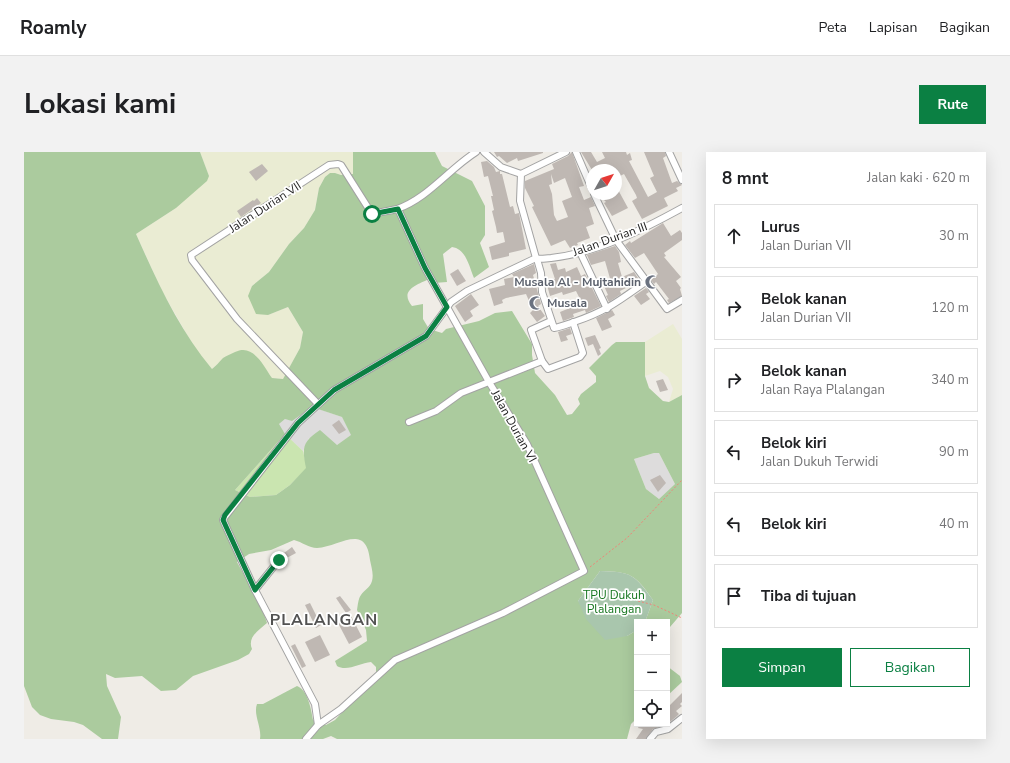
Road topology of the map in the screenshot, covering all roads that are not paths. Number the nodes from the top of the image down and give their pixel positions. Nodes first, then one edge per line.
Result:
1 (476, 152) edge
2 (484, 152) edge
3 (566, 152) edge
4 (576, 152) edge
5 (669, 152) edge
6 (464, 155) edge
7 (680, 172) edge
8 (521, 174) junction
9 (586, 175) edge
10 (682, 180) edge
11 (597, 200) edge
12 (682, 208) edge
13 (398, 209) junction
14 (616, 240) junction
15 (580, 252) junction
16 (536, 258) junction
17 (647, 281) junction
18 (682, 300) edge
19 (447, 307) junction
20 (605, 310) junction
21 (551, 321) junction
22 (573, 322) junction
23 (542, 361) junction
24 (489, 382) junction
25 (318, 404) junction
26 (409, 422) dead end
27 (279, 560) dead end
28 (255, 590) junction
29 (682, 718) edge
30 (318, 725) junction
31 (306, 739) edge
32 (650, 739) edge

1 - 6 street
2 - 8 street
3 - 8 street
4 - 9 street
5 - 7 street
6 - 13 street
7 - 10 street
8 - 16 street
11 - 14 street
12 - 14 street, Jalan Durian III
13 - 19 street
13 - 25 street, Jalan Durian VII
14 - 15 street, Jalan Durian III
14 - 17 street
15 - 16 street, Jalan Durian III
15 - 20 street
16 - 19 street
16 - 21 street
17 - 18 street
17 - 20 street
19 - 24 street, Jalan Durian VI
19 - 25 street
20 - 22 street
21 - 22 street
21 - 23 street
22 - 23 street
23 - 24 street
24 - 26 street
24 - 30 street, Jalan Durian VI
25 - 28 street
27 - 28 street
28 - 30 street
29 - 32 street
30 - 31 street

